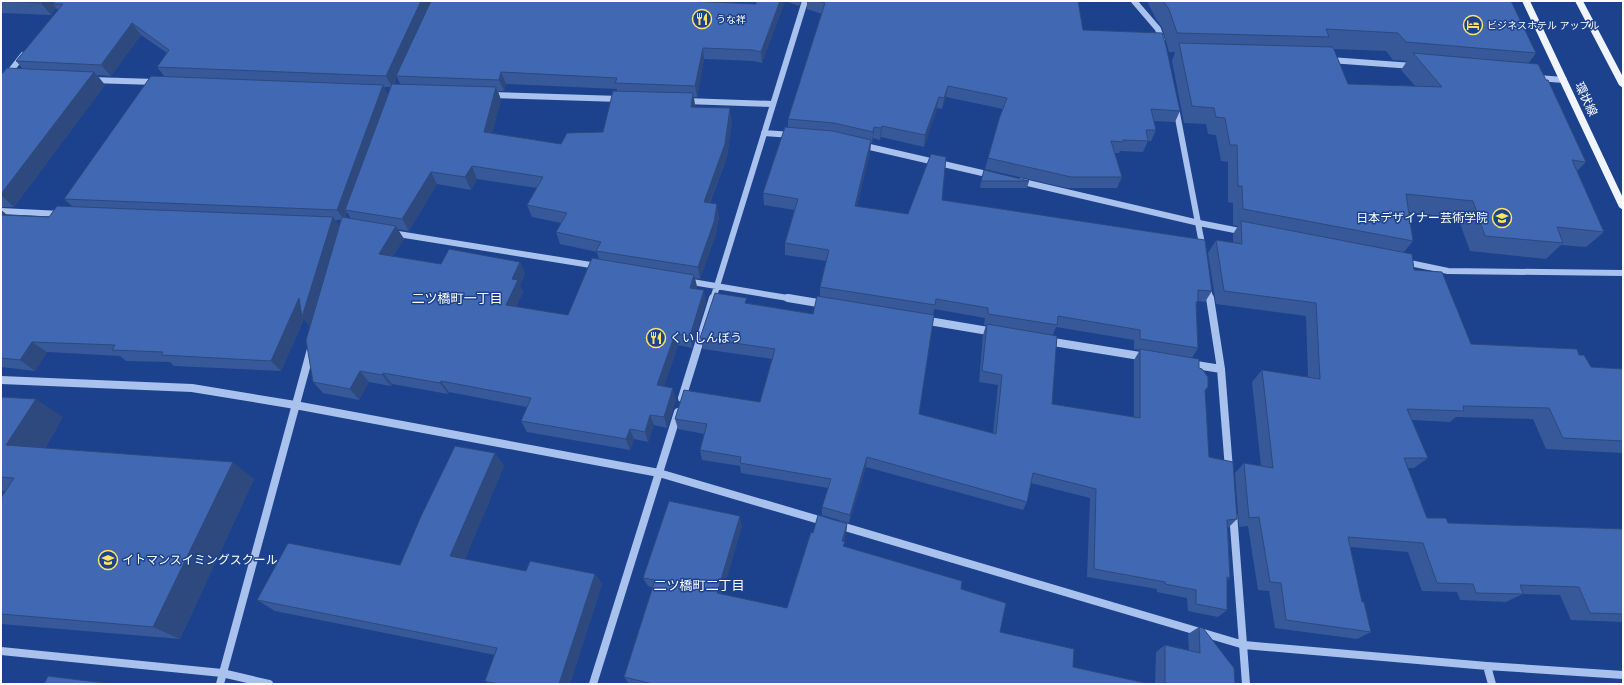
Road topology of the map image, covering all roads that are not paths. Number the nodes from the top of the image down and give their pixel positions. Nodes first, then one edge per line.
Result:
1 (805, 1) edge
2 (1134, 1) edge
3 (1526, 1) edge
4 (1579, 1) edge
5 (1164, 49) edge
6 (28, 50) edge
7 (1326, 60) edge
8 (1422, 67) edge
9 (4, 76) edge
10 (14, 77) edge
11 (1530, 77) edge
12 (85, 80) edge
13 (1564, 80) junction
14 (1, 83) edge
15 (165, 83) edge
16 (1623, 85) edge
17 (487, 95) edge
18 (629, 99) edge
19 (677, 101) edge
20 (1175, 102) edge
21 (773, 104) junction
22 (764, 132) junction
23 (803, 136) edge
24 (856, 144) edge
25 (997, 176) edge
26 (1012, 180) edge
27 (1623, 207) edge
28 (1, 211) edge
29 (72, 214) edge
30 (1199, 222) junction
31 (386, 232) edge
32 (1252, 233) edge
33 (1204, 260) edge
34 (1397, 261) edge
35 (602, 267) edge
36 (1623, 273) edge
37 (678, 280) edge
38 (1208, 283) edge
39 (716, 286) junction
40 (832, 305) edge
41 (918, 319) edge
42 (1002, 333) edge
43 (314, 338) edge
44 (1040, 340) edge
45 (1153, 358) edge
46 (1183, 363) edge
47 (1220, 369) junction
48 (1, 380) edge
49 (294, 405) junction
50 (659, 473) junction
51 (1230, 480) edge
52 (1232, 503) edge
53 (1244, 644) junction
54 (1, 651) edge
55 (1487, 666) junction
56 (222, 673) junction
57 (1623, 675) edge
58 (220, 684) edge
59 (269, 684) edge
60 (593, 684) edge
61 (1246, 684) edge
62 (1492, 684) edge

1 - 21 street
2 - 5 street
3 - 13 main road, 環状線
4 - 16 main road
6 - 9 street
7 - 8 street
9 - 10 street
9 - 14 street
11 - 13 street
12 - 15 street
13 - 27 main road, 環状線
17 - 18 street
19 - 21 street
20 - 30 street
21 - 22 street
22 - 23 street
22 - 39 street
24 - 25 street
26 - 30 street
28 - 29 street
30 - 32 street
30 - 33 street
31 - 35 street
34 - 36 street
37 - 39 street
38 - 47 street
39 - 40 street
39 - 50 street
41 - 42 street
43 - 49 street
44 - 45 street
46 - 47 street
47 - 51 street
48 - 49 street
49 - 50 street
49 - 56 street
50 - 53 street
50 - 60 street
52 - 53 street
53 - 55 street
53 - 61 street
54 - 56 street
55 - 57 street
55 - 62 street
56 - 58 street
56 - 59 street

